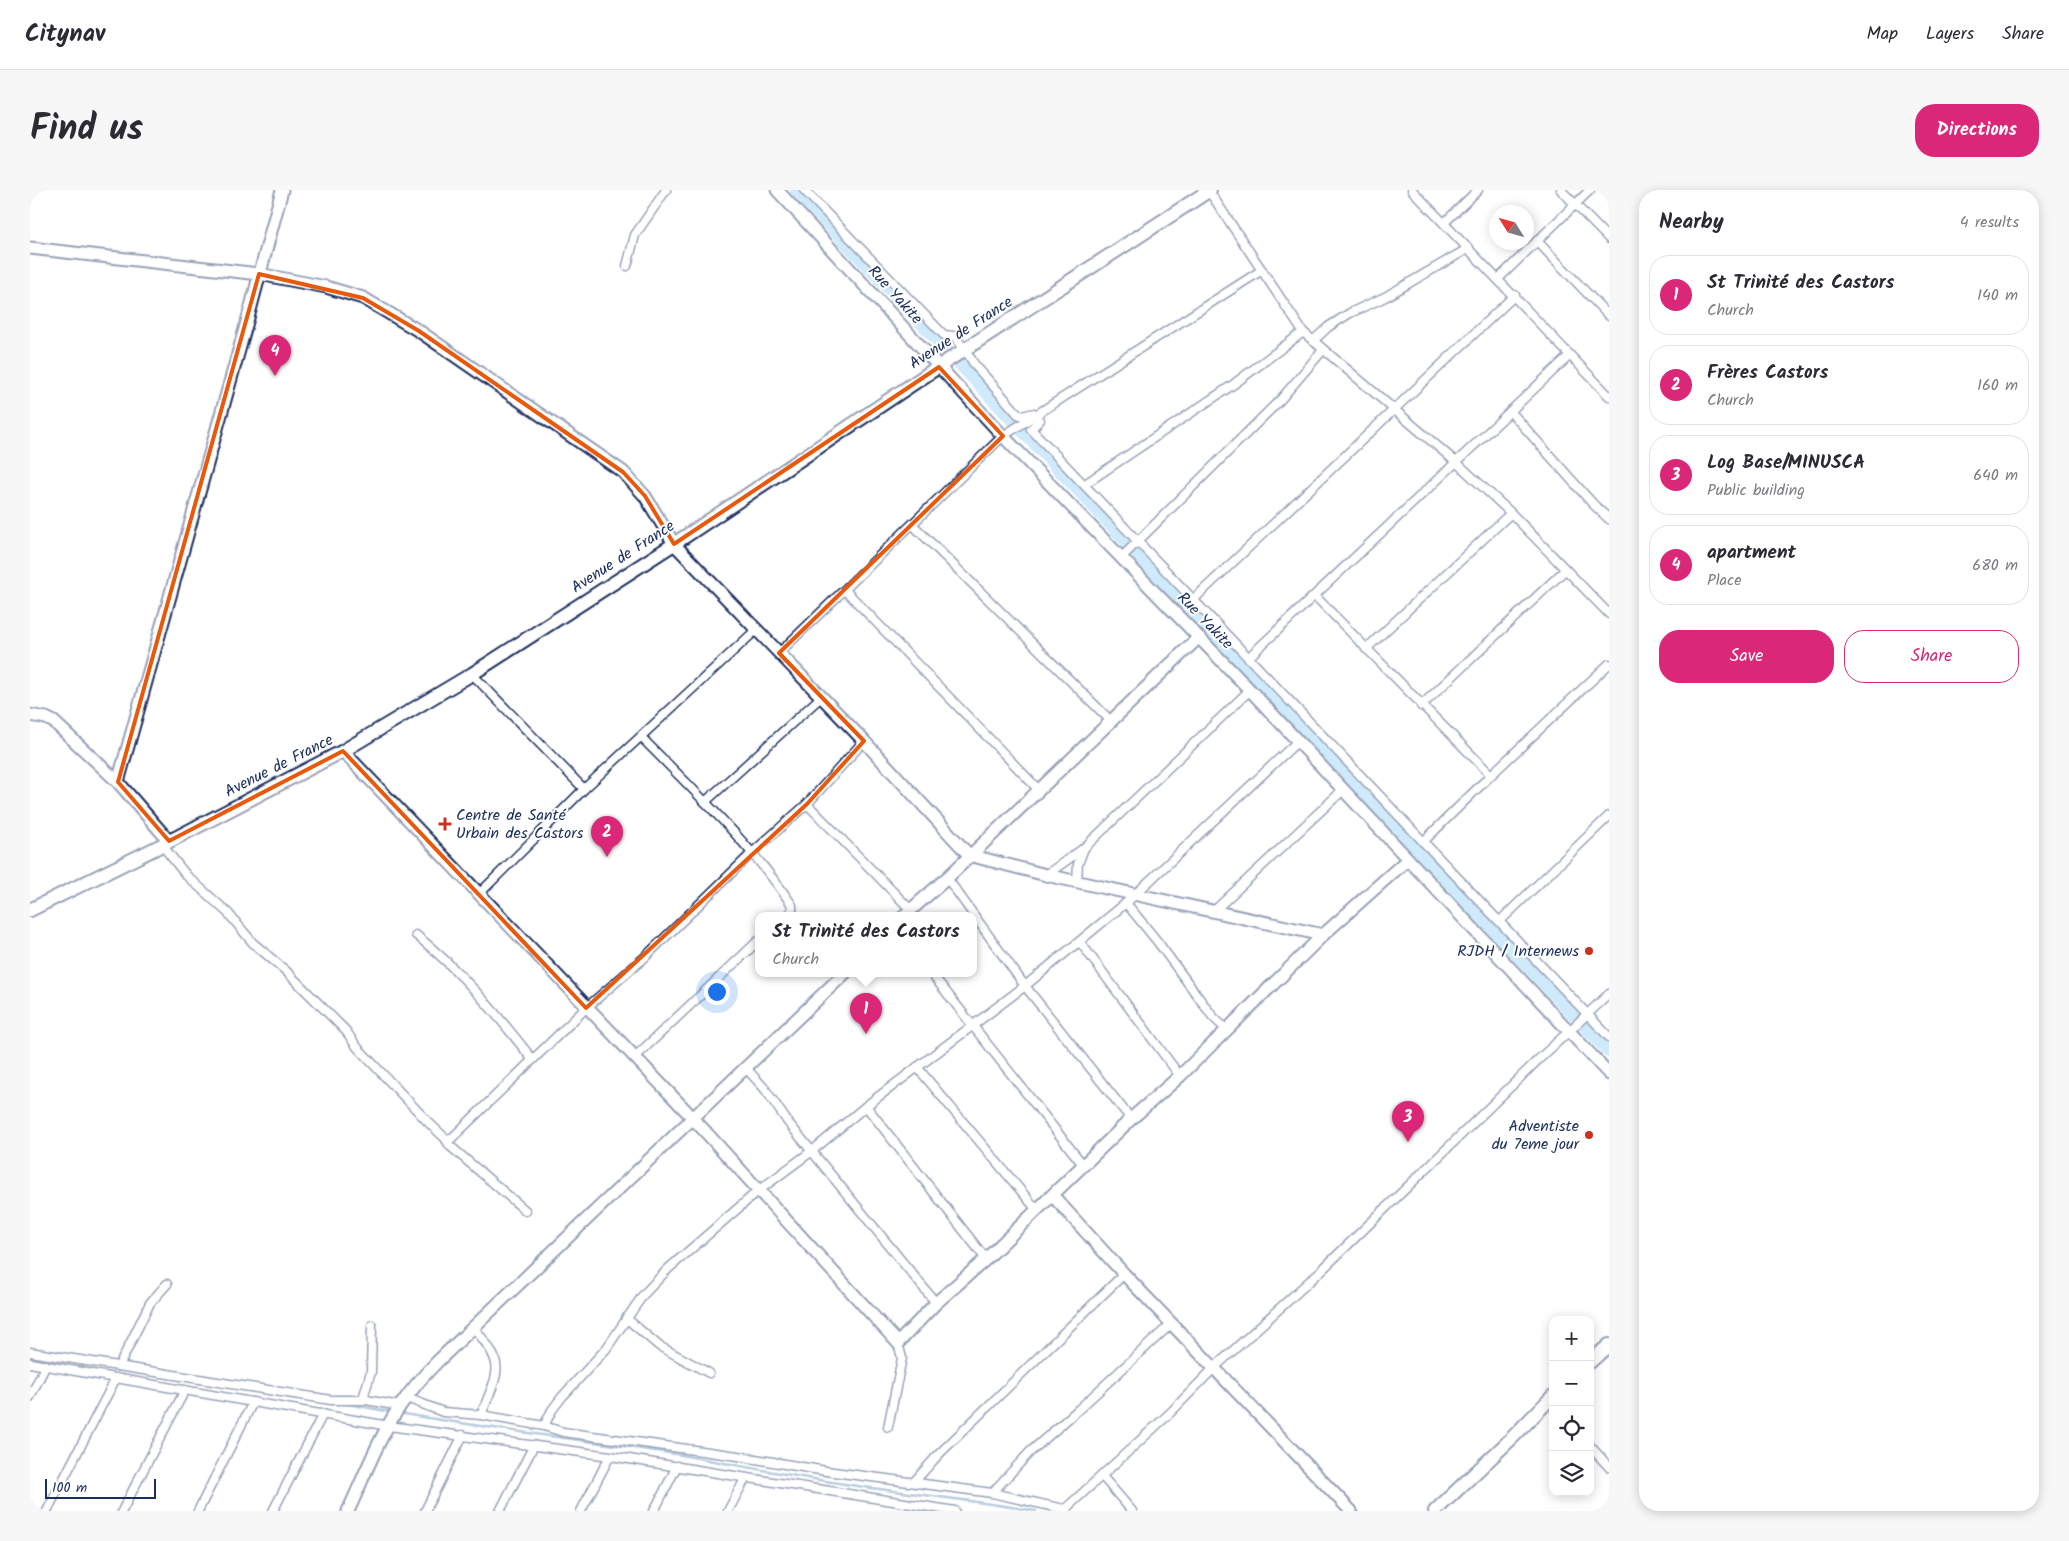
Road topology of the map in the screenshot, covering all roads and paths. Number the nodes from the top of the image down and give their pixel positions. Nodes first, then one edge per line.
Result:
1 (282, 190) edge
2 (666, 190) edge
3 (777, 190) edge
4 (804, 190) edge
5 (1209, 190) edge
6 (1412, 190) edge
7 (1478, 190) edge
8 (1561, 190) edge
9 (1590, 190) edge
10 (1575, 204) junction
11 (1444, 224) junction
12 (1609, 239) edge
13 (1537, 241) junction
14 (30, 248) edge
15 (1469, 248) junction
16 (627, 266) dead end
17 (1262, 270) junction
18 (260, 274) junction
19 (1498, 279) junction
20 (1515, 295) junction
21 (1609, 316) edge
22 (1302, 332) junction
23 (1313, 341) junction
24 (963, 350) junction
25 (1323, 350) junction
26 (1570, 355) junction
27 (943, 364) junction
28 (1609, 396) edge
29 (1394, 409) junction
30 (1510, 411) junction
31 (1037, 415) junction
32 (1005, 435) junction
33 (1456, 462) junction
34 (1084, 484) junction
35 (1511, 513) junction
36 (1609, 518) edge
37 (913, 525) junction
38 (1138, 542) junction
39 (674, 544) junction
40 (1121, 558) junction
41 (1565, 570) junction
42 (845, 590) junction
43 (1315, 596) junction
44 (1193, 600) junction
45 (1609, 614) edge
46 (756, 630) junction
47 (1198, 638) junction
48 (1366, 649) junction
49 (779, 653) junction
50 (1249, 656) junction
51 (1609, 664) edge
52 (472, 674) junction
53 (1250, 690) junction
54 (821, 696) junction
55 (1421, 706) junction
56 (30, 715) edge
57 (1112, 722) junction
58 (641, 737) junction
59 (1298, 741) junction
60 (864, 742) junction
61 (343, 751) junction
62 (1491, 775) junction
63 (118, 782) junction
64 (584, 789) junction
65 (1038, 789) junction
66 (1343, 790) junction
67 (705, 802) junction
68 (806, 804) junction
69 (1609, 816) edge
70 (1423, 842) junction
71 (166, 843) junction
72 (1084, 848) junction
73 (752, 854) junction
74 (969, 855) junction
75 (1408, 858) junction
76 (1046, 875) junction
77 (947, 878) junction
78 (1076, 882) junction
79 (479, 894) junction
80 (1136, 895) junction
81 (1126, 903) junction
82 (30, 910) edge
83 (1215, 910) junction
84 (791, 912) edge
85 (907, 912) edge
86 (909, 912) edge
87 (972, 912) edge
88 (977, 920) edge
89 (1500, 921) junction
90 (416, 935) dead end
91 (1323, 935) junction
92 (1080, 942) junction
93 (755, 945) edge
94 (841, 977) edge
95 (934, 977) edge
96 (1025, 986) junction
97 (1609, 994) edge
98 (586, 1008) junction
99 (1588, 1014) junction
100 (973, 1026) junction
101 (1227, 1030) junction
102 (1570, 1031) junction
103 (1609, 1037) edge
104 (634, 1058) junction
105 (532, 1059) junction
106 (744, 1067) junction
107 (917, 1067) junction
108 (1609, 1074) edge
109 (1180, 1076) junction
110 (866, 1106) junction
111 (692, 1117) junction
112 (1131, 1119) junction
113 (445, 1138) junction
114 (812, 1151) junction
115 (1084, 1166) junction
116 (758, 1191) junction
117 (1053, 1196) junction
118 (1037, 1210) junction
119 (526, 1212) dead end
120 (986, 1259) junction
121 (1124, 1274) junction
122 (167, 1284) dead end
123 (936, 1303) junction
124 (626, 1318) junction
125 (1172, 1323) junction
126 (372, 1324) dead end
127 (473, 1327) junction
128 (898, 1343) junction
129 (1609, 1345) edge
130 (30, 1352) edge
131 (1591, 1361) edge
132 (30, 1363) edge
133 (46, 1365) junction
134 (119, 1366) junction
135 (1215, 1367) junction
136 (710, 1373) dead end
137 (116, 1378) junction
138 (185, 1390) junction
139 (30, 1397) edge
140 (366, 1400) junction
141 (253, 1402) junction
142 (404, 1402) junction
143 (1549, 1402) edge
144 (323, 1414) junction
145 (481, 1415) junction
146 (390, 1425) junction
147 (544, 1426) junction
148 (888, 1427) dead end
149 (463, 1435) junction
150 (534, 1445) junction
151 (1594, 1450) edge
152 (610, 1456) junction
153 (676, 1466) junction
154 (1609, 1467) edge
155 (1102, 1476) junction
156 (745, 1479) junction
157 (914, 1482) junction
158 (992, 1493) junction
159 (1065, 1510) edge
160 (1439, 1510) edge
161 (47, 1511) edge
162 (122, 1511) edge
163 (198, 1511) edge
164 (273, 1511) edge
165 (348, 1511) edge
166 (425, 1511) edge
167 (500, 1511) edge
168 (581, 1511) edge
169 (654, 1511) edge
170 (728, 1511) edge
171 (955, 1511) edge
172 (1132, 1511) edge
173 (1351, 1511) edge

1 - 18 street
2 - 16 street
3 - 27 street, Rue Yakite
4 - 24 street
5 - 17 street
5 - 24 main road, Avenue de France
6 - 11 street
7 - 11 street
8 - 10 street
9 - 10 street
10 - 12 street
10 - 13 street
11 - 15 street
13 - 19 street
13 - 21 street
14 - 18 street
15 - 19 street
15 - 23 street
17 - 22 street
17 - 31 street
18 - 39 street
18 - 63 street
19 - 20 street
20 - 26 street
20 - 29 street
22 - 23 street
22 - 34 street
23 - 25 street
24 - 27 main road, Avenue de France
24 - 31 street
25 - 29 street
25 - 38 street
26 - 28 street
26 - 30 street
27 - 32 street, Rue Yakite
27 - 39 main road, Avenue de France
29 - 33 street
29 - 44 street
30 - 33 street
30 - 36 street
31 - 32 street
31 - 34 street
32 - 37 street
32 - 40 street, Rue Yakite
33 - 35 street
33 - 43 street
34 - 38 street
35 - 41 street
35 - 48 street
37 - 42 street
37 - 57 street
38 - 40 street
38 - 44 street
39 - 46 street
39 - 52 main road, Avenue de France
40 - 47 street, Rue Yakite
41 - 45 street
41 - 55 street
42 - 49 street
42 - 65 street
43 - 48 street
43 - 50 street
44 - 50 street
46 - 49 street
46 - 58 street
47 - 53 street, Rue Yakite
47 - 57 street
48 - 55 street
49 - 54 street
50 - 70 street
51 - 62 street
52 - 61 main road, Avenue de France
52 - 64 street
53 - 59 street, Rue Yakite
53 - 72 street
54 - 60 street
54 - 67 street
55 - 62 street
56 - 63 street
57 - 65 street
58 - 64 street
58 - 67 street
59 - 66 street, Rue Yakite
59 - 80 street
60 - 68 street
60 - 74 street
61 - 71 main road, Avenue de France
61 - 79 street
62 - 70 street
63 - 71 street
64 - 79 street
65 - 74 street
66 - 75 street, Rue Yakite
66 - 83 street
67 - 73 street
68 - 73 street
68 - 85 street
69 - 89 street
70 - 89 street
71 - 82 main road, Avenue de France
71 - 113 street
72 - 76 street
72 - 78 street
73 - 84 street
73 - 98 street
74 - 76 street
74 - 77 street
75 - 91 street
75 - 102 street, Rue Yakite
76 - 78 street
77 - 86 street
77 - 87 street
78 - 80 street
79 - 98 street
80 - 81 street
80 - 83 street
81 - 92 street
81 - 101 street
83 - 91 street
88 - 96 street
89 - 99 street
90 - 105 street
91 - 101 street
92 - 96 street
92 - 109 street
93 - 104 street
94 - 106 street
95 - 100 street
96 - 100 street
96 - 112 street
97 - 99 street
98 - 104 street
98 - 105 street
99 - 102 street
99 - 103 street
100 - 107 street
100 - 115 street
101 - 109 street
102 - 108 street, Rue Yakite
102 - 135 street
104 - 111 street
105 - 113 street
106 - 111 street
106 - 114 street
107 - 110 street
107 - 118 street
109 - 112 street
110 - 114 street
110 - 120 street
111 - 116 street
111 - 127 street
112 - 115 street
113 - 119 street
114 - 116 street
114 - 123 street
115 - 117 street
116 - 124 street
116 - 128 street
117 - 118 street
117 - 121 street
118 - 120 street
120 - 123 street
121 - 125 street
121 - 157 street
122 - 134 street
123 - 128 street
124 - 136 street
124 - 147 street
125 - 135 street
125 - 158 street
126 - 140 street
127 - 142 street
127 - 145 street
128 - 148 street
129 - 131 main road
130 - 134 street
132 - 133 street
133 - 137 street
133 - 139 street
134 - 140 street
135 - 155 street
135 - 173 street
137 - 138 street
137 - 161 street
138 - 141 street
138 - 162 street
140 - 142 street
141 - 144 street
141 - 163 street
142 - 145 street
142 - 146 street
143 - 160 main road
144 - 146 street
144 - 164 street
145 - 147 street
146 - 149 street
146 - 165 street
147 - 157 street
149 - 150 street
149 - 166 street
150 - 152 street
150 - 167 street
151 - 154 street
152 - 153 street
152 - 168 street
153 - 156 street
153 - 169 street
155 - 159 street
155 - 172 street
156 - 170 street
156 - 171 street
157 - 158 street
158 - 159 street

